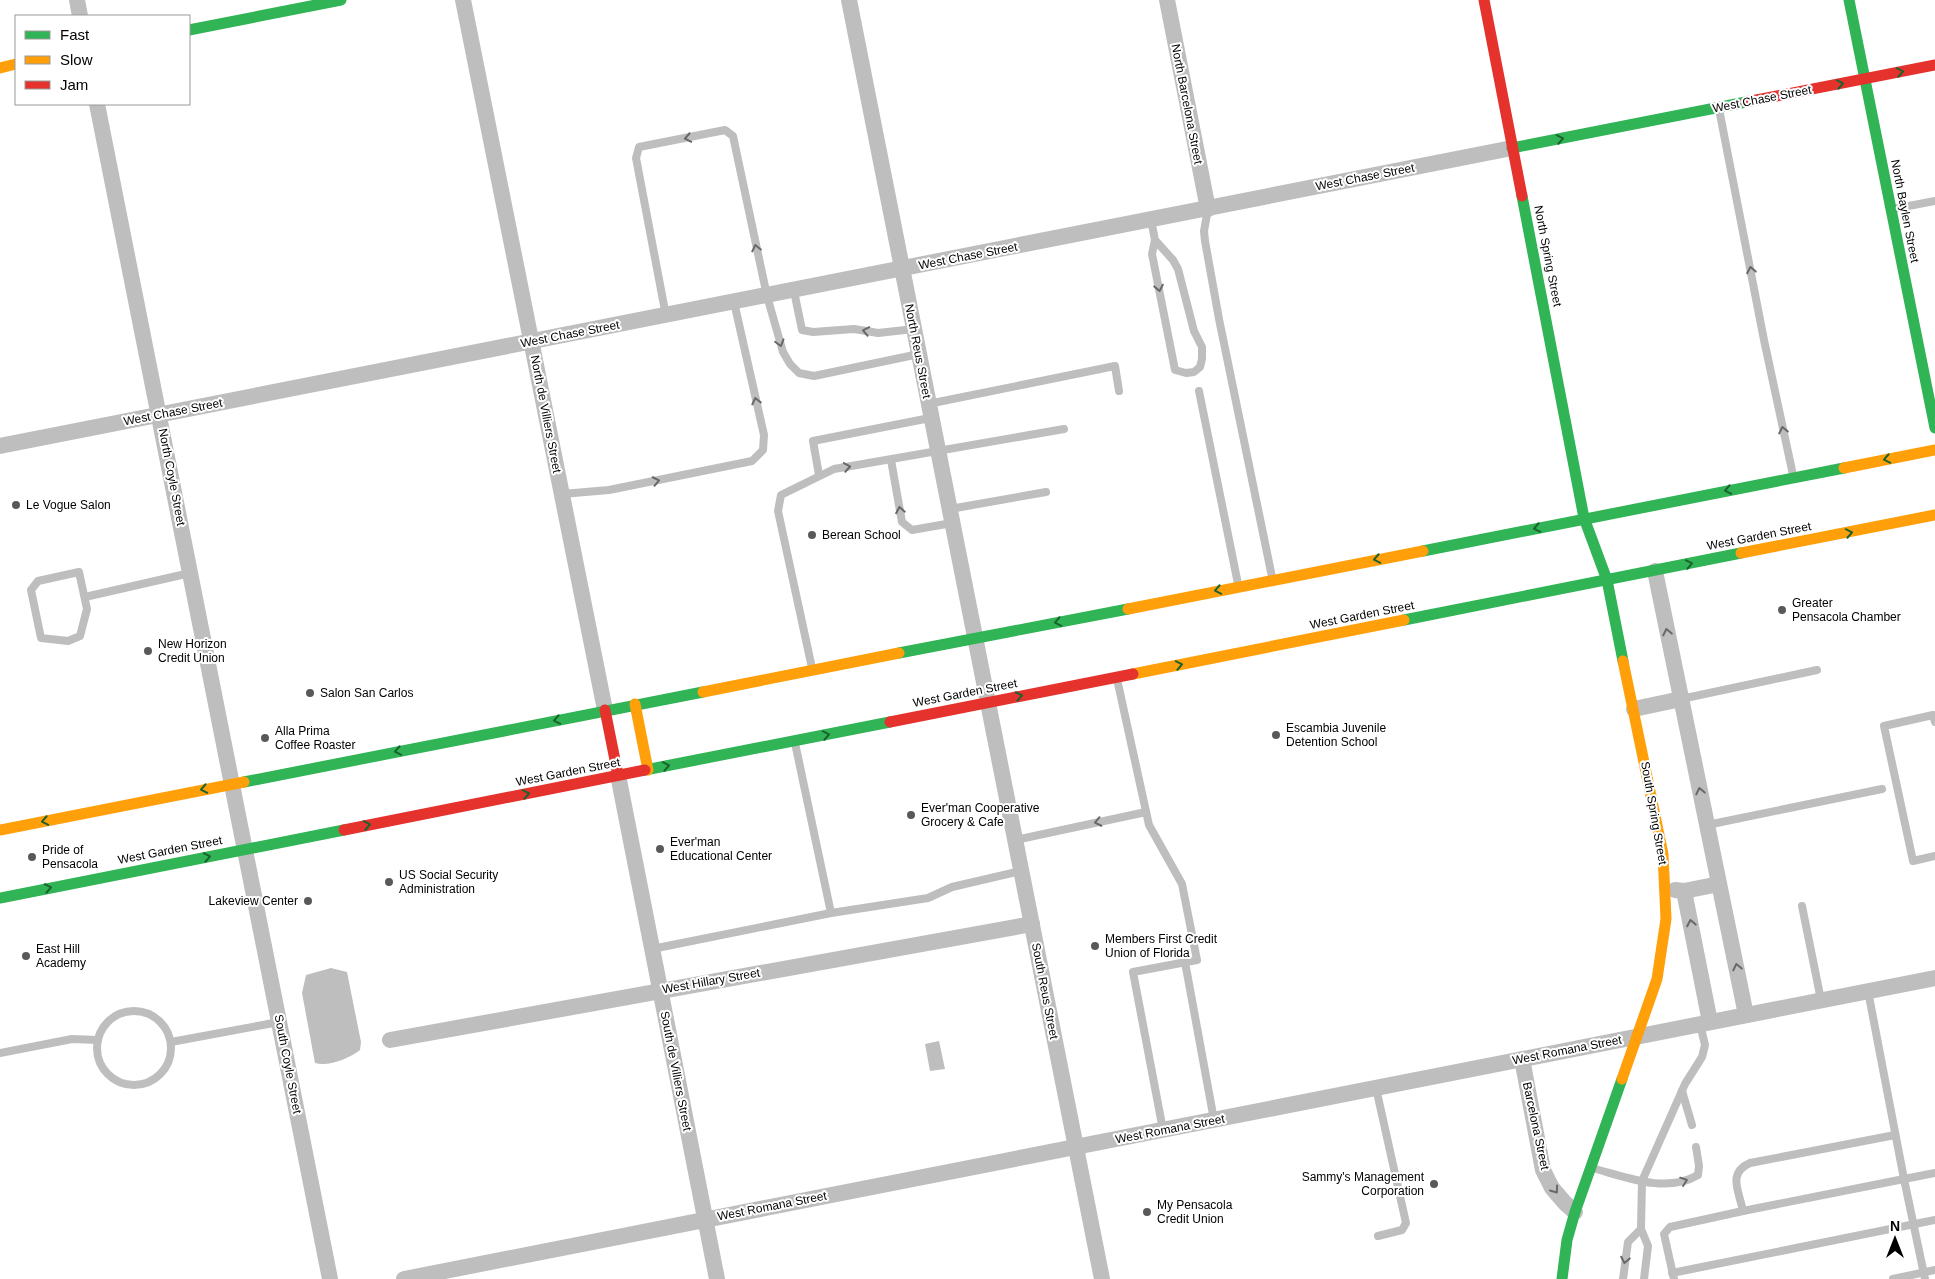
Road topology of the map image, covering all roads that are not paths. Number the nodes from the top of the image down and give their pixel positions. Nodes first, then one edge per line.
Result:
1 (77, 0) edge
2 (341, 0) edge
3 (463, 0) edge
4 (848, 0) edge
5 (1167, 0) edge
6 (1484, 0) edge
7 (1849, 0) edge
8 (80, 15) edge
9 (190, 30) edge
10 (15, 64) edge
11 (1935, 65) edge
12 (0, 68) edge
13 (1864, 79) junction
14 (97, 105) edge
15 (1719, 108) junction
16 (1512, 148) junction
17 (1935, 201) edge
18 (1208, 209) junction
19 (1891, 209) junction
20 (1151, 220) junction
21 (1155, 240) junction
22 (902, 269) junction
23 (794, 290) junction
24 (767, 296) junction
25 (734, 302) junction
26 (666, 316) junction
27 (914, 329) junction
28 (531, 342) junction
29 (919, 354) junction
30 (1119, 391) dead end
31 (1199, 391) dead end
32 (929, 411) junction
33 (159, 415) junction
34 (1935, 428) edge
35 (1064, 429) dead end
36 (0, 446) edge
37 (1935, 450) edge
38 (938, 452) junction
39 (891, 460) junction
40 (819, 476) junction
41 (1794, 477) junction
42 (1046, 492) dead end
43 (562, 494) junction
44 (1935, 515) edge
45 (951, 516) junction
46 (1584, 518) junction
47 (1655, 571) junction
48 (191, 573) junction
49 (1273, 580) junction
50 (1607, 580) junction
51 (1238, 586) junction
52 (85, 597) junction
53 (976, 638) junction
54 (812, 670) junction
55 (1817, 670) dead end
56 (1116, 677) junction
57 (1682, 699) junction
58 (988, 703) junction
59 (635, 704) junction
60 (1634, 709) junction
61 (605, 710) junction
62 (1935, 722) edge
63 (794, 741) junction
64 (648, 770) junction
65 (618, 775) junction
66 (232, 784) junction
67 (1882, 789) dead end
68 (1146, 812) junction
69 (1707, 825) junction
70 (0, 830) edge
71 (1015, 840) junction
72 (245, 850) junction
73 (1935, 856) edge
74 (1021, 870) junction
75 (1719, 884) junction
76 (1666, 889) junction
77 (1684, 891) junction
78 (0, 898) edge
79 (1802, 906) dead end
80 (831, 913) junction
81 (1032, 924) junction
82 (652, 949) junction
83 (1185, 962) junction
84 (1935, 978) edge
85 (660, 990) junction
86 (1868, 991) junction
87 (1821, 1000) junction
88 (1746, 1015) junction
89 (279, 1022) junction
90 (1705, 1023) junction
91 (1637, 1036) junction
92 (98, 1040) junction
93 (390, 1040) dead end
94 (171, 1042) junction
95 (0, 1053) edge
96 (1522, 1059) junction
97 (1376, 1088) junction
98 (1682, 1091) junction
99 (1214, 1120) junction
100 (1692, 1125) dead end
101 (1163, 1130) junction
102 (1895, 1135) junction
103 (1076, 1147) junction
104 (1696, 1147) dead end
105 (1590, 1167) junction
106 (1935, 1172) edge
107 (1904, 1179) junction
108 (1642, 1181) junction
109 (1744, 1211) junction
110 (1575, 1212) junction
111 (705, 1220) junction
112 (1935, 1220) edge
113 (1913, 1224) junction
114 (1641, 1229) junction
115 (1378, 1236) dead end
116 (1935, 1270) edge
117 (1673, 1276) edge
118 (1925, 1276) edge
119 (330, 1279) edge
120 (404, 1279) edge
121 (717, 1279) edge
122 (1102, 1279) edge
123 (1562, 1279) edge
124 (1622, 1279) edge
125 (1644, 1279) edge
126 (1892, 1279) edge

1 - 8 street
2 - 9 main road
3 - 28 street, North de Villiers Street
4 - 22 street, North Reus Street
5 - 18 street, North Barcelona Street
6 - 16 main road, North Spring Street
7 - 13 main road, North Baylen Street
10 - 12 main road
13 -> 11 main road, West Chase Street
15 -> 13 main road, West Chase Street
13 - 19 main road, North Baylen Street
14 - 33 street, North Coyle Street
16 -> 15 main road, West Chase Street
41 -> 15 lane
16 - 18 street, West Chase Street
16 - 46 main road, North Spring Street
17 - 19 lane
18 - 20 street, West Chase Street
18 - 49 lane
19 - 34 main road, North Baylen Street
20 - 21 lane
20 - 22 street, West Chase Street
21 -> 21 lane
22 - 23 street, West Chase Street
22 - 27 street, North Reus Street
23 - 24 street, West Chase Street
27 -> 23 lane
24 - 25 street, West Chase Street
24 -> 26 lane
24 -> 29 lane
25 - 26 street, West Chase Street
43 -> 25 lane
26 - 28 street, West Chase Street
27 - 29 street, North Reus Street
28 - 33 street, West Chase Street
28 - 43 street, North de Villiers Street
29 - 32 street, North Reus Street
30 - 32 lane
31 - 51 lane
32 - 38 street, North Reus Street
32 - 40 lane
33 - 36 street, West Chase Street
33 - 48 street, North Coyle Street
35 - 38 lane
37 -> 41 main road
38 - 39 lane
38 - 45 street, North Reus Street
40 -> 39 lane
45 -> 39 lane
40 - 54 lane
41 -> 46 main road
42 - 45 lane
43 - 61 street, North de Villiers Street
47 -> 44 main road, West Garden Street
45 - 53 street, North Reus Street
46 -> 49 main road
46 - 50 main road, South Spring Street
47 - 50 main road, West Garden Street
57 -> 47 street
48 - 52 lane
48 - 66 street, North Coyle Street
49 - 51 main road
56 -> 50 main road, West Garden Street
50 - 60 main road, South Spring Street
51 -> 53 main road
52 - 52 lane
53 - 54 main road
53 - 58 street, North Reus Street
54 - 59 main road
55 - 57 lane
58 -> 56 main road, West Garden Street
56 - 68 lane
57 - 60 street
69 -> 57 street
63 -> 58 main road, West Garden Street
58 - 71 street, South Reus Street
59 - 61 main road
59 - 64 main road
60 - 76 main road, South Spring Street
61 - 65 main road
61 -> 66 main road
62 - 73 lane
64 -> 63 main road, West Garden Street
63 - 80 lane
64 - 65 main road, West Garden Street
72 -> 65 main road, West Garden Street
65 - 82 street, South de Villiers Street
66 -> 70 main road
66 - 72 street, North Coyle Street
67 - 69 lane
68 -> 71 lane
68 - 83 lane
69 - 75 street
71 - 74 street, South Reus Street
78 -> 72 main road, West Garden Street
72 - 89 street, South Coyle Street
74 - 80 lane
74 - 81 street, South Reus Street
75 - 77 street
88 -> 75 street
76 - 77 street
76 - 91 main road, South Spring Street
90 -> 77 street
79 - 87 lane
80 - 82 lane
81 - 85 street, West Hillary Street
81 - 103 street, South Reus Street
82 - 85 street, South de Villiers Street
83 - 99 lane
83 - 101 lane
84 - 86 street, West Romana Street
85 - 93 street, West Hillary Street
85 - 111 street, South de Villiers Street
86 - 87 street, West Romana Street
86 - 102 lane
87 - 88 street, West Romana Street
88 - 90 street, West Romana Street
89 - 94 lane
89 - 119 street, South Coyle Street
90 - 91 street, West Romana Street
90 - 98 lane
91 - 96 street, West Romana Street
91 - 105 main road, South Spring Street
92 - 94 lane
92 - 94 lane
92 - 95 lane
96 - 97 street, West Romana Street
96 -> 110 street, Barcelona Street
97 - 99 street, West Romana Street
97 - 115 lane
98 - 100 lane
98 - 108 lane
99 - 101 street, West Romana Street
101 - 103 street, West Romana Street
102 - 107 lane
102 - 109 lane
103 - 111 street, West Romana Street
103 - 122 street, South Reus Street
108 -> 104 lane
105 - 108 lane
105 - 110 main road, South Spring Street
106 - 107 lane
107 - 109 lane
107 - 113 lane
108 - 114 lane
109 - 117 lane
110 - 123 main road, South Spring Street
111 - 120 street, West Romana Street
111 - 121 street, South de Villiers Street
112 - 113 lane
113 - 117 lane
113 - 118 lane
114 -> 124 lane
114 - 125 lane
116 - 118 lane
118 - 126 lane

